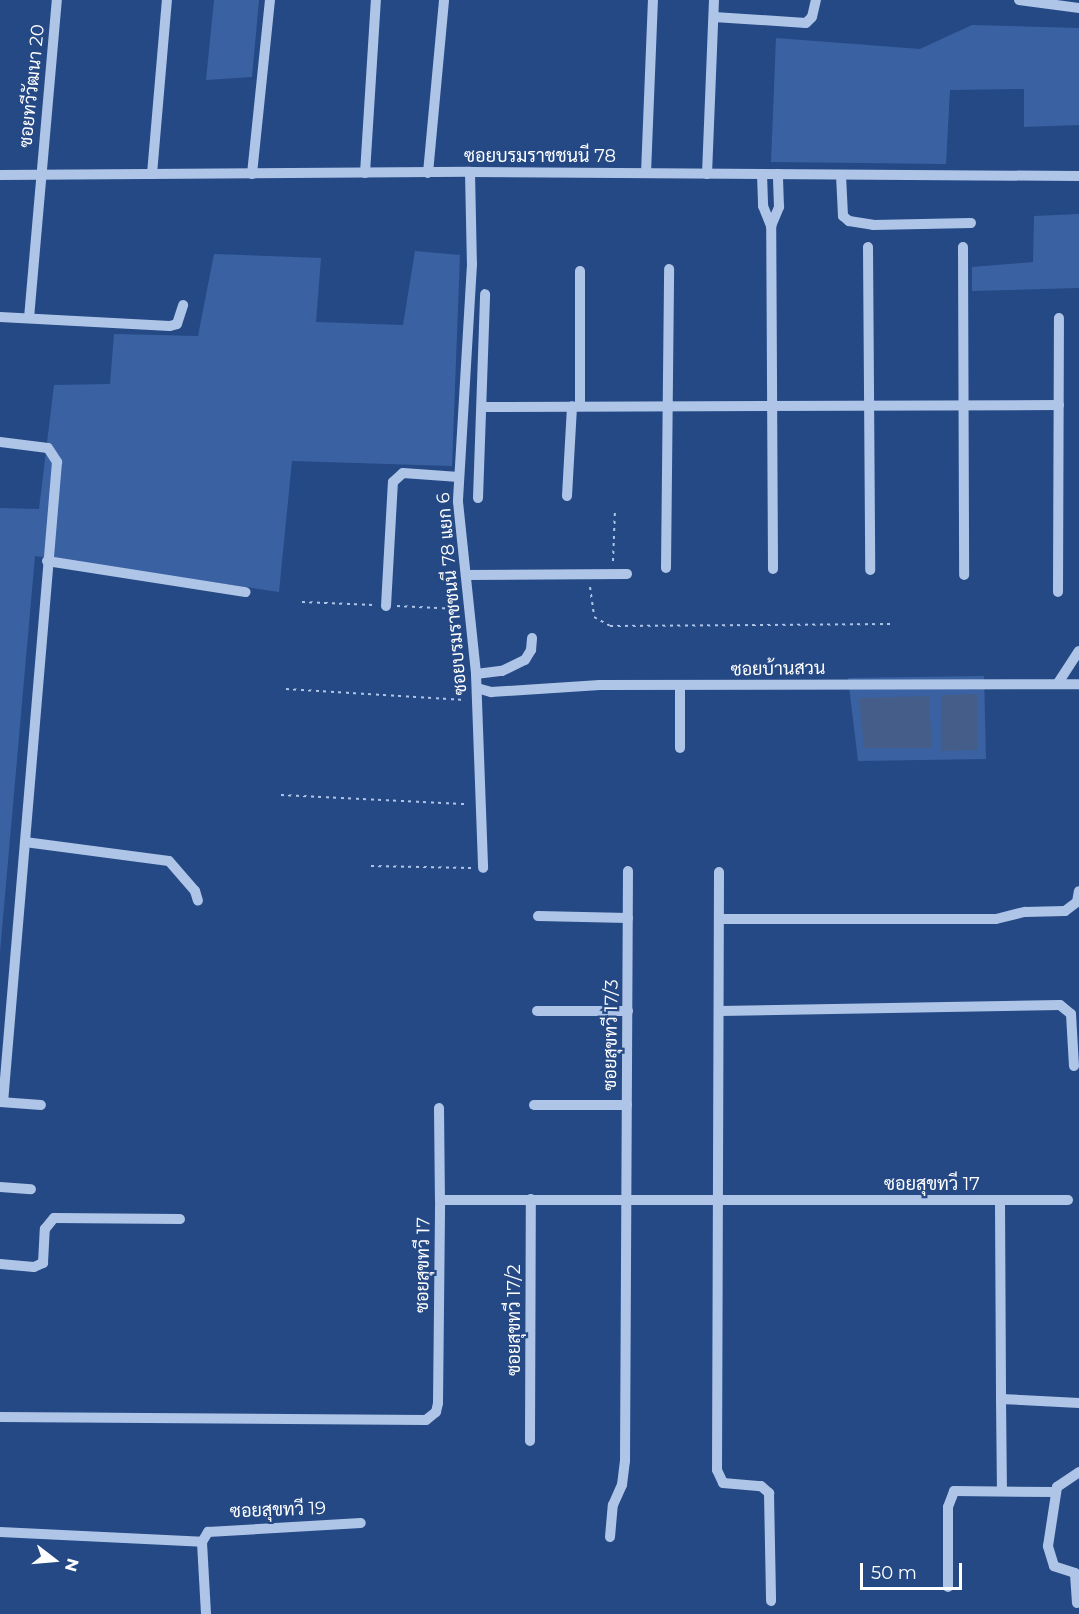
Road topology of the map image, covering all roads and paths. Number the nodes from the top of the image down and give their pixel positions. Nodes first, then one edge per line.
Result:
1 (57, 0) edge
2 (167, 0) edge
3 (270, 0) edge
4 (376, 0) edge
5 (444, 0) edge
6 (653, 0) edge
7 (714, 0) edge
8 (816, 0) edge
9 (1019, 0) edge
10 (1065, 3) edge
11 (1079, 8) edge
12 (714, 17) junction
13 (428, 172) junction
14 (470, 172) junction
15 (365, 173) junction
16 (646, 173) junction
17 (152, 174) junction
18 (252, 174) junction
19 (707, 174) junction
20 (762, 174) junction
21 (778, 174) junction
22 (0, 175) edge
23 (40, 175) junction
24 (841, 175) junction
25 (1079, 176) edge
26 (970, 223) dead end
27 (771, 226) junction
28 (868, 247) dead end
29 (963, 248) dead end
30 (669, 269) dead end
31 (580, 271) dead end
32 (485, 294) dead end
33 (183, 304) dead end
34 (0, 317) edge
35 (29, 318) junction
36 (1059, 318) dead end
37 (869, 405) junction
38 (963, 405) junction
39 (1059, 405) junction
40 (576, 406) junction
41 (671, 406) junction
42 (773, 406) junction
43 (482, 407) junction
44 (0, 442) edge
45 (459, 477) junction
46 (567, 496) dead end
47 (478, 498) dead end
48 (615, 510) dead end
49 (47, 561) junction
50 (666, 568) dead end
51 (773, 569) dead end
52 (870, 570) dead end
53 (589, 573) junction
54 (613, 573) junction
55 (627, 574) dead end
56 (466, 575) junction
57 (964, 575) dead end
58 (246, 592) dead end
59 (1058, 592) dead end
60 (386, 606) dead end
61 (891, 624) dead end
62 (532, 638) dead end
63 (1079, 651) edge
64 (476, 674) junction
65 (1058, 683) junction
66 (1079, 684) edge
67 (680, 686) junction
68 (477, 688) junction
69 (286, 689) dead end
70 (477, 701) junction
71 (680, 748) dead end
72 (281, 795) dead end
73 (479, 804) junction
74 (25, 842) junction
75 (371, 866) dead end
76 (483, 868) joint
77 (628, 872) dead end
78 (719, 872) dead end
79 (1079, 891) edge
80 (198, 901) dead end
81 (538, 916) dead end
82 (628, 918) junction
83 (721, 919) junction
84 (537, 1011) dead end
85 (628, 1011) junction
86 (720, 1011) junction
87 (1074, 1066) dead end
88 (1, 1102) edge
89 (41, 1105) dead end
90 (534, 1105) dead end
91 (627, 1105) junction
92 (439, 1108) dead end
93 (0, 1187) edge
94 (31, 1189) dead end
95 (626, 1198) junction
96 (531, 1199) junction
97 (718, 1199) junction
98 (440, 1200) junction
99 (1068, 1200) dead end
100 (1000, 1201) junction
101 (180, 1218) dead end
102 (0, 1264) edge
103 (1001, 1399) junction
104 (1079, 1404) edge
105 (0, 1417) edge
106 (530, 1441) dead end
107 (1079, 1472) edge
108 (1002, 1490) junction
109 (1056, 1492) junction
110 (361, 1523) dead end
111 (0, 1532) edge
112 (609, 1537) dead end
113 (202, 1542) junction
114 (948, 1587) dead end
115 (771, 1601) dead end
116 (1077, 1603) dead end
117 (206, 1614) edge

1 - 23 street, ซอยทวีวัฒนา 20
2 - 17 street
3 - 18 street
4 - 15 street
5 - 13 street
6 - 16 street
7 - 12 street
8 - 12 street
9 - 10 street
10 - 11 street
12 - 19 street
13 - 14 street, ซอยบรมราชชนนี 78
13 - 15 street, ซอยบรมราชชนนี 78
14 - 16 street, ซอยบรมราชชนนี 78
14 - 45 street, ซอยบรมราชชนนี 78 แยก 6
15 - 18 street, ซอยบรมราชชนนี 78
16 - 19 street, ซอยบรมราชชนนี 78
17 - 18 street, ซอยบรมราชชนนี 78
17 - 23 street, ซอยบรมราชชนนี 78
19 - 20 street, ซอยบรมราชชนนี 78
20 - 21 street, ซอยบรมราชชนนี 78
20 - 27 street
21 - 24 street, ซอยบรมราชชนนี 78
21 - 27 street
22 - 23 street, ซอยบรมราชชนนี 78
23 - 35 street, ซอยทวีวัฒนา 20
24 - 25 street, ซอยบรมราชชนนี 78
24 - 26 street
27 - 42 street
28 - 37 street
29 - 38 street
30 - 41 street
31 - 40 street
32 - 43 street
33 - 35 street
34 - 35 street
36 - 39 street
37 - 38 street
37 - 42 street
37 - 52 street
38 - 39 street
38 - 57 street
39 - 59 street
40 - 41 street
40 - 43 street
40 - 46 street
41 - 42 street
41 - 50 street
42 - 51 street
43 - 47 street
44 - 49 street
45 - 56 street, ซอยบรมราชชนนี 78 แยก 6
45 - 60 street
48 - 54 path
49 - 58 street
49 - 74 street
53 - 54 street
53 - 56 street
53 - 61 path
54 - 55 street
56 - 64 street, ซอยบรมราชชนนี 78 แยก 6
62 - 64 street
63 - 65 street
64 - 68 street, ซอยบรมราชชนนี 78 แยก 6
65 - 66 street, ซอยบ้านสวน
65 - 67 street, ซอยบ้านสวน
67 - 68 street, ซอยบ้านสวน
67 - 71 street
68 - 70 street, ซอยบรมราชชนนี 78 แยก 6
69 - 70 path
70 - 73 street, ซอยบรมราชชนนี 78 แยก 6
72 - 73 path
73 - 76 street, ซอยบรมราชชนนี 78 แยก 6
74 - 80 street
74 - 88 street
75 - 76 path
77 - 82 street, ซอยสุขทวี 17/3
78 - 83 street
79 - 83 street
81 - 82 street
82 - 85 street, ซอยสุขทวี 17/3
83 - 86 street
84 - 85 street
85 - 91 street, ซอยสุขทวี 17/3
86 - 87 street
86 - 97 street
88 - 89 street
90 - 91 street
91 - 95 street, ซอยสุขทวี 17/3
92 - 98 street
93 - 94 street
95 - 96 street, ซอยสุขทวี 17
95 - 97 street, ซอยสุขทวี 17
95 - 112 street, ซอยสุขทวี 17/3
96 - 98 street, ซอยสุขทวี 17
96 - 106 street, ซอยสุขทวี 17/2
97 - 100 street, ซอยสุขทวี 17
97 - 115 street
98 - 105 street, ซอยสุขทวี 17
99 - 100 street, ซอยสุขทวี 17
100 - 103 street
101 - 102 street
103 - 104 street
103 - 108 street
107 - 109 street
108 - 109 street
108 - 114 street
109 - 116 street
110 - 113 street, ซอยสุขทวี 19
111 - 113 street
113 - 117 street

